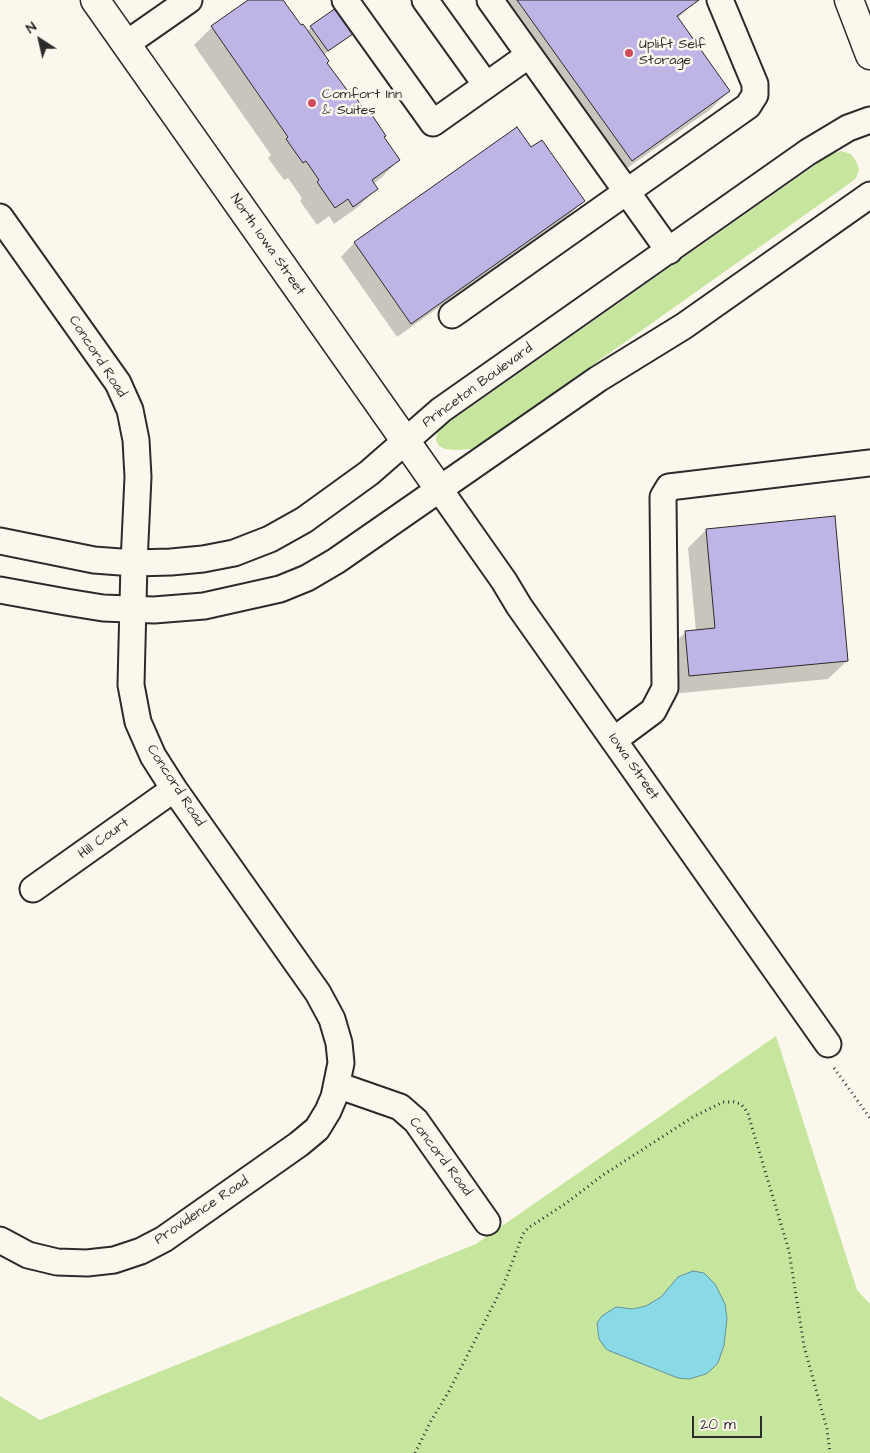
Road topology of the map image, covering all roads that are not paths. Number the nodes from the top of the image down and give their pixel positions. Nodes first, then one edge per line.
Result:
1 (95, 0) edge
2 (189, 0) edge
3 (345, 0) edge
4 (425, 0) edge
5 (490, 0) edge
6 (720, 0) edge
7 (849, 0) edge
8 (126, 44) junction
9 (529, 55) junction
10 (870, 55) edge
11 (486, 86) junction
12 (870, 120) edge
13 (627, 192) junction
14 (870, 195) edge
15 (0, 217) edge
16 (668, 251) junction
17 (452, 314) dead end
18 (406, 441) junction
19 (870, 463) edge
20 (440, 490) junction
21 (0, 541) edge
22 (134, 563) junction
23 (0, 590) edge
24 (133, 609) junction
25 (614, 740) junction
26 (174, 789) junction
27 (33, 889) dead end
28 (828, 1044) road end
29 (337, 1085) junction
30 (487, 1222) dead end
31 (0, 1240) edge

1 - 8 main road, North Iowa Street
2 - 8 street
3 - 11 street
4 - 11 street
5 - 9 street
6 - 13 street
7 - 10 main road
8 - 18 main road, North Iowa Street
9 - 11 street
9 - 13 street
12 - 16 street, Princeton Boulevard
13 - 16 street
13 - 17 street
14 - 20 street
15 - 22 street, Concord Road
16 - 18 street, Princeton Boulevard
18 - 20 main road, North Iowa Street
18 - 22 street, Princeton Boulevard
19 - 25 street
20 - 24 street
20 - 25 street, Iowa Street
21 - 22 street, Princeton Boulevard
22 - 24 street, Concord Road
23 - 24 street
24 - 26 street, Concord Road
25 - 28 street, Iowa Street
26 - 27 street, Hill Court
26 - 29 street, Concord Road
29 - 30 street, Concord Road
29 - 31 street, Providence Road

